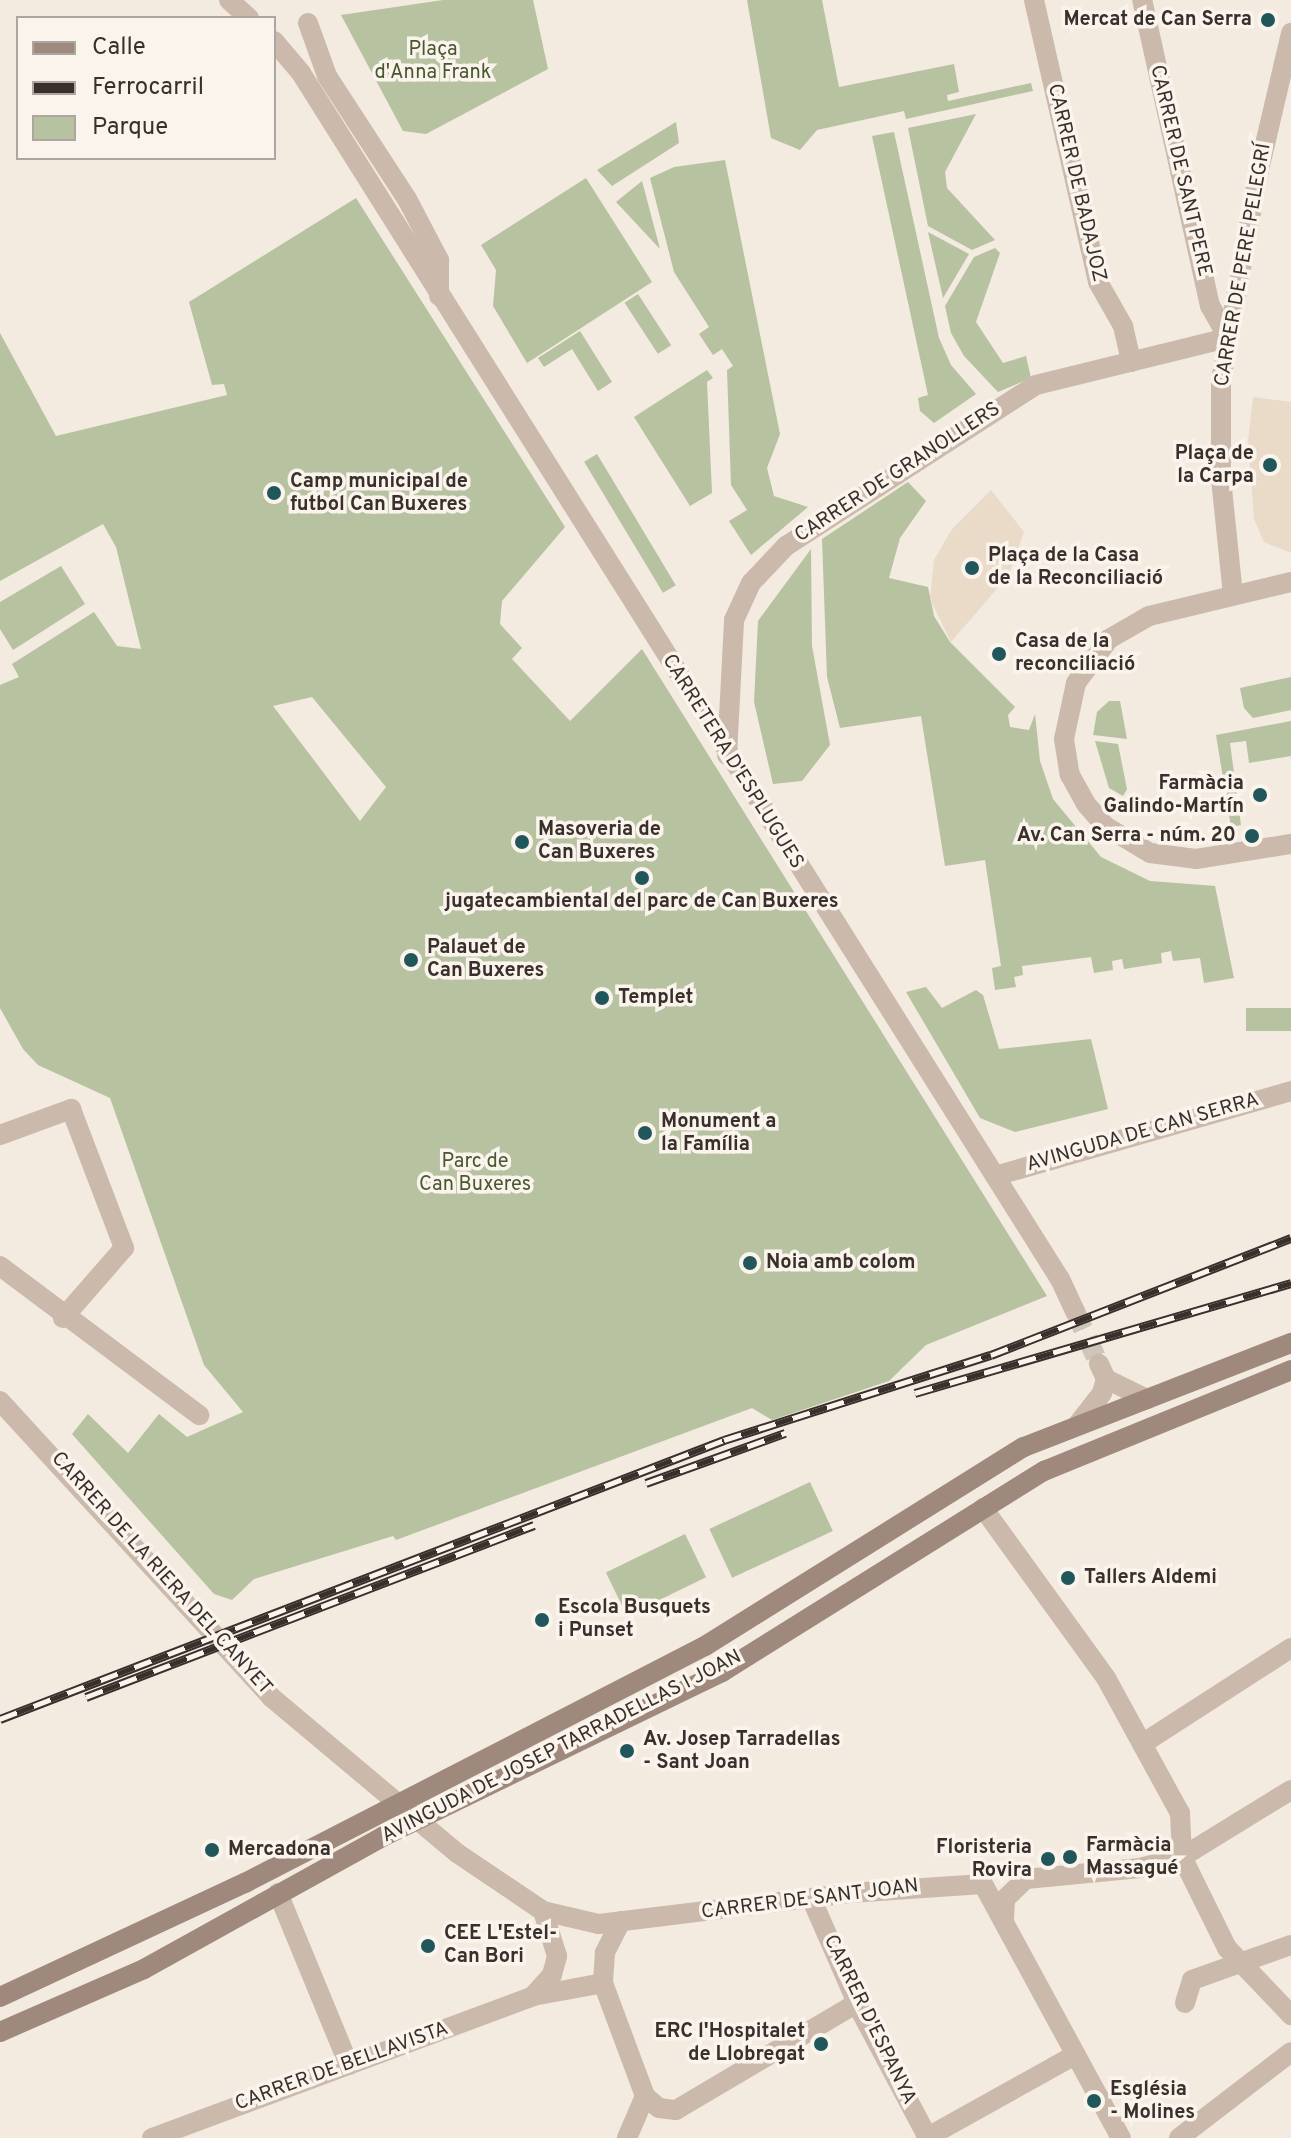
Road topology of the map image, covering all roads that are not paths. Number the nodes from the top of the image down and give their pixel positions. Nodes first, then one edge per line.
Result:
1 (229, 0) edge
2 (1034, 0) edge
3 (1142, 0) edge
4 (247, 16) edge
5 (1291, 33) edge
6 (312, 40) junction
7 (280, 47) edge
8 (301, 73) junction
9 (439, 296) junction
10 (1228, 338) junction
11 (1131, 362) junction
12 (1291, 582) edge
13 (1233, 595) junction
14 (727, 755) junction
15 (1291, 844) edge
16 (1291, 1091) edge
17 (0, 1135) edge
18 (995, 1176) junction
19 (0, 1266) edge
20 (1075, 1311) tunnel mouth
21 (63, 1318) junction
22 (1291, 1343) edge
23 (1291, 1370) edge
24 (1147, 1399) junction
25 (0, 1401) edge
26 (199, 1415) dead end
27 (1078, 1424) junction
28 (983, 1508) junction
29 (1291, 1648) edge
30 (1142, 1744) junction
31 (1291, 1790) edge
32 (399, 1804) junction
33 (419, 1821) junction
34 (1182, 1857) junction
35 (278, 1893) junction
36 (812, 1900) junction
37 (543, 1911) junction
38 (1004, 1919) junction
39 (621, 1921) junction
40 (1291, 1945) edge
41 (1239, 1964) junction
42 (603, 1983) junction
43 (533, 1996) junction
44 (0, 1997) edge
45 (857, 2003) junction
46 (1185, 2003) dead end
47 (1291, 2015) edge
48 (0, 2032) edge
49 (1291, 2052) edge
50 (1075, 2055) junction
51 (349, 2065) junction
52 (645, 2096) junction
53 (152, 2138) edge
54 (627, 2138) edge
55 (928, 2138) edge
56 (1121, 2138) edge
57 (1179, 2138) edge

1 - 4 street
2 - 11 street, CARRER DE BADAJOZ
3 - 10 street, CARRER DE SANT PERE
5 - 10 street, CARRER DE PERE PELEGRÍ
6 - 7 street, CARRETERA D'ESPLUGUES
6 - 8 street
6 - 9 street, CARRETERA D'ESPLUGUES
7 - 8 street, CARRETERA D'ESPLUGUES
8 - 9 street, CARRETERA D'ESPLUGUES
9 - 14 street, CARRETERA D'ESPLUGUES
10 - 11 street, CARRER DE GRANOLLERS
10 - 13 street, CARRER DE PERE PELEGRÍ
11 - 14 street, CARRER DE GRANOLLERS
12 - 13 street
13 - 15 street
14 - 18 street, CARRETERA D'ESPLUGUES
16 - 18 street, AVINGUDA DE CAN SERRA
17 - 21 street
18 - 20 street, CARRETERA D'ESPLUGUES
19 - 21 street
21 - 26 street
22 - 24 street, AVINGUDA DE JOSEP TARRADELLAS I JOAN
23 - 28 street, AVINGUDA DE JOSEP TARRADELLAS I JOAN
24 - 27 street, AVINGUDA DE JOSEP TARRADELLAS I JOAN
24 - 27 street
25 - 32 street, CARRER DE LA RIERA DEL CANYET
27 - 32 street, AVINGUDA DE JOSEP TARRADELLAS I JOAN
28 - 30 street
28 - 33 street, AVINGUDA DE JOSEP TARRADELLAS I JOAN
29 - 30 street
30 - 34 street
31 - 34 street
32 - 33 street, CARRER DE LA RIERA DEL CANYET
32 - 44 street, AVINGUDA DE JOSEP TARRADELLAS I JOAN
33 - 35 street, AVINGUDA DE JOSEP TARRADELLAS I JOAN
33 - 37 street, CARRER DE SANT JOAN
34 - 38 street
34 - 41 street
35 - 48 street, AVINGUDA DE JOSEP TARRADELLAS I JOAN
35 - 51 street
36 - 38 street, CARRER DE SANT JOAN
36 - 39 street, CARRER DE SANT JOAN
36 - 45 street, CARRER D'ESPANYA
37 - 39 street, CARRER DE SANT JOAN
37 - 43 street
38 - 50 street, CARRER DE SANT JOAN
39 - 42 street
40 - 41 street
41 - 46 street
41 - 47 street
42 - 43 street, CARRER DE BELLAVISTA
42 - 52 street
43 - 51 street, CARRER DE BELLAVISTA
45 - 52 street
45 - 55 street, CARRER D'ESPANYA
49 - 57 street
50 - 55 street
50 - 56 street, CARRER DE SANT JOAN
51 - 53 street, CARRER DE BELLAVISTA
52 - 54 street

